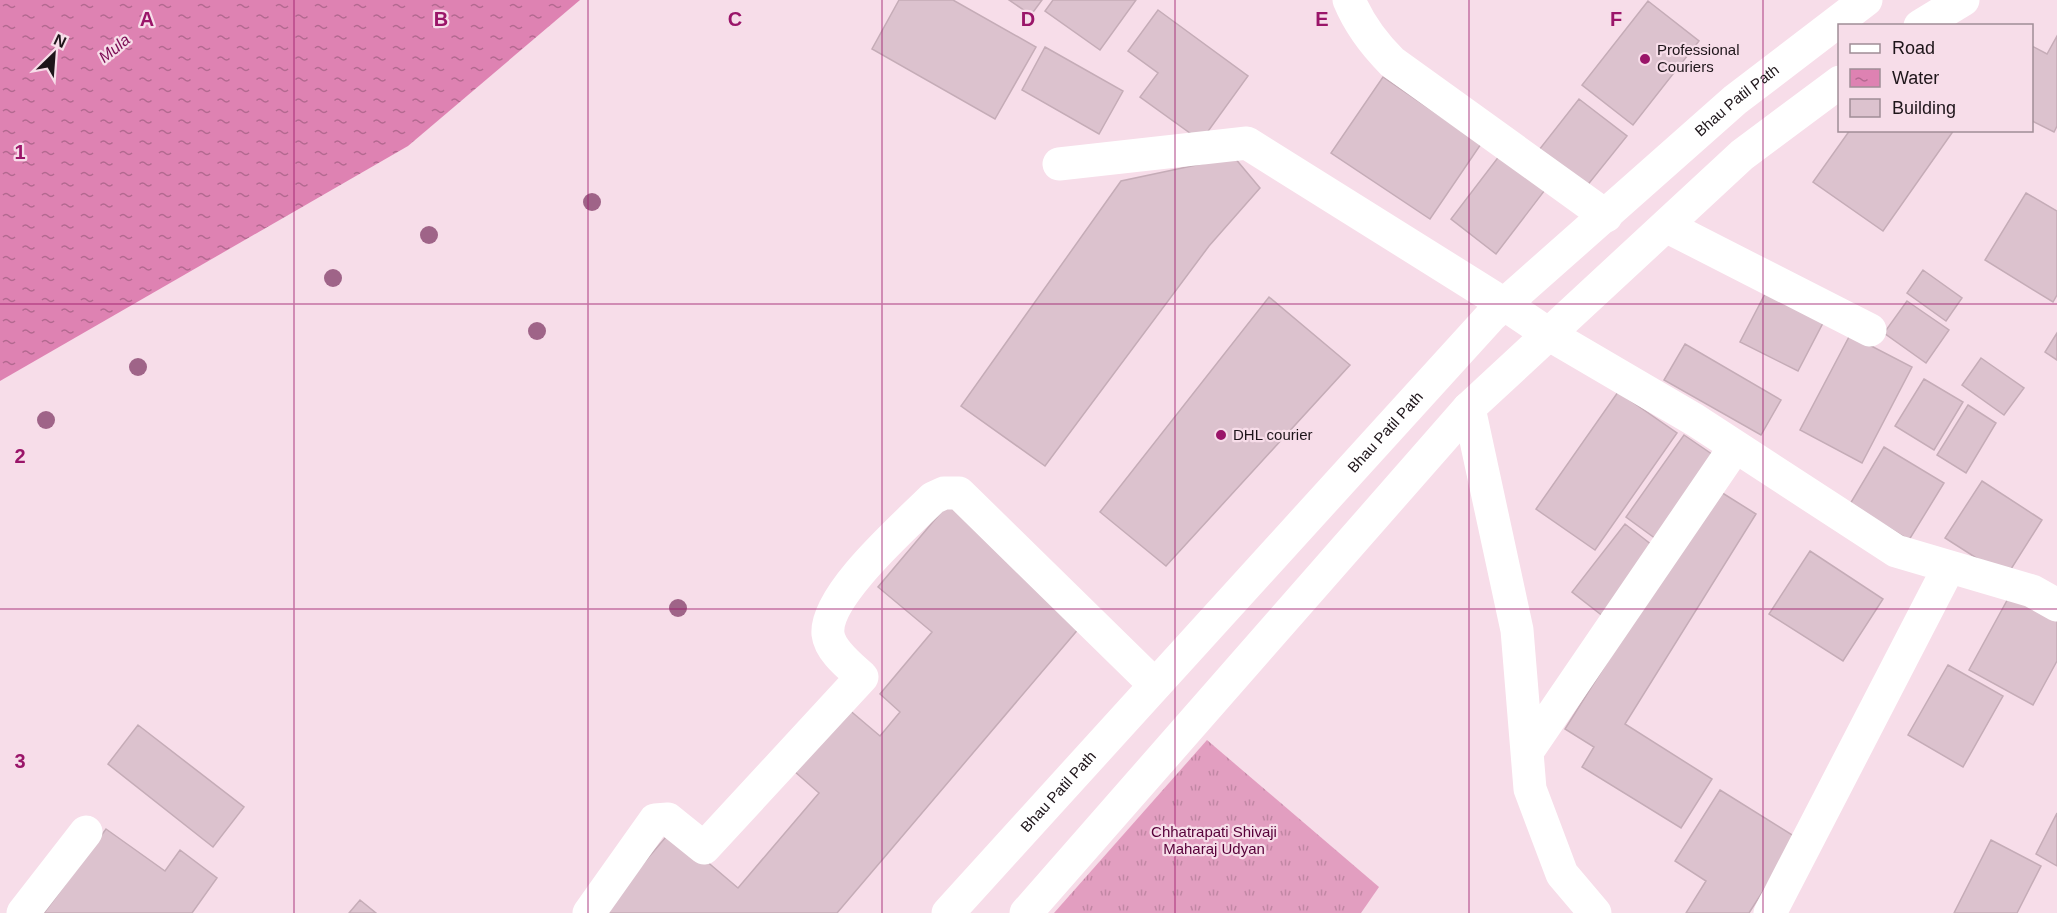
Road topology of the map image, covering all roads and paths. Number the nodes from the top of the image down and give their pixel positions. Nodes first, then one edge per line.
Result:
1 (1348, 0) edge
2 (1866, 0) edge
3 (1964, 0) edge
4 (1923, 24) edge
5 (1838, 83) edge
6 (1059, 164) dead end
7 (1606, 216) junction
8 (1666, 226) junction
9 (1504, 304) junction
10 (1870, 330) dead end
11 (1550, 335) junction
12 (1469, 408) junction
13 (1735, 447) junction
14 (1949, 567) junction
15 (2057, 604) edge
16 (1155, 685) junction
17 (1527, 752) junction
18 (86, 832) dead end
19 (23, 913) edge
20 (589, 913) edge
21 (948, 913) edge
22 (1026, 913) edge
23 (1595, 913) edge
24 (1770, 913) edge

1 - 7 street
2 - 7 street, Bhau Patil Path
3 - 4 street
5 - 8 street
6 - 9 street
7 - 9 street, Bhau Patil Path
8 - 10 street
8 - 11 street
9 - 11 street
9 - 16 street, Bhau Patil Path
11 - 12 street
11 - 13 street
12 - 17 street
12 - 22 street
13 - 14 street
13 - 17 street
14 - 15 street
14 - 24 street
16 - 20 street
16 - 21 street, Bhau Patil Path
17 - 23 street
18 - 19 street

